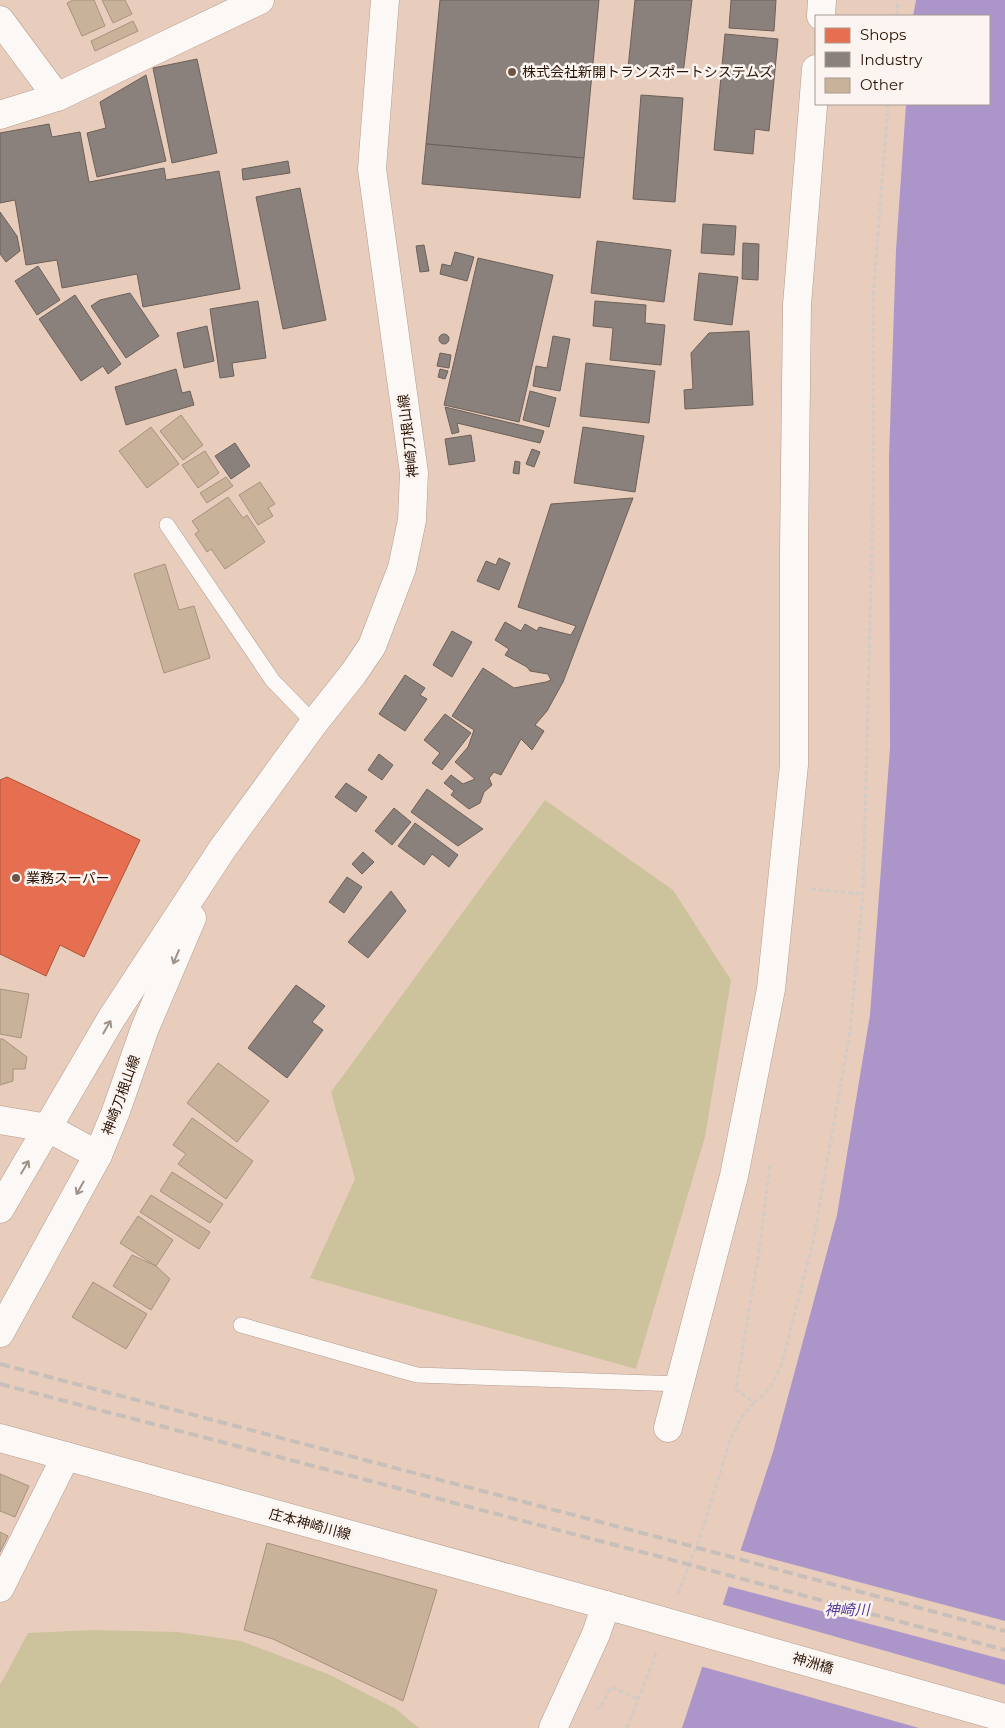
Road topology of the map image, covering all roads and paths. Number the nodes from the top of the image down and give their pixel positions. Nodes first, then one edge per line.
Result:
1 (260, 0) edge
2 (385, 0) edge
3 (822, 0) edge
4 (898, 0) edge
5 (820, 15) edge
6 (897, 15) edge
7 (0, 20) edge
8 (815, 82) edge
9 (57, 96) junction
10 (888, 105) edge
11 (0, 115) edge
12 (168, 525) dead end
13 (314, 723) junction
14 (223, 848) junction
15 (816, 890) dead end
16 (863, 894) junction
17 (0, 1120) edge
18 (48, 1128) junction
19 (771, 1154) dead end
20 (98, 1155) junction
21 (0, 1209) edge
22 (240, 1325) dead end
23 (0, 1333) edge
24 (680, 1384) junction
25 (754, 1403) junction
26 (668, 1428) dead end
27 (0, 1438) edge
28 (66, 1456) junction
29 (0, 1588) edge
30 (678, 1596) dead end
31 (613, 1607) junction
32 (658, 1650) dead end
33 (638, 1699) junction
34 (594, 1706) dead end
35 (1005, 1718) edge
36 (553, 1728) edge
37 (627, 1728) edge

1 - 9 street
2 - 13 street, 神崎刀根山線
3 - 5 street
4 - 6 path
7 - 9 street
8 - 24 street
9 - 11 street
10 - 16 path
12 - 13 lane
13 - 14 street, 神崎刀根山線
18 -> 14 street, 神崎刀根山線
14 -> 20 street, 神崎刀根山線
15 - 16 path
16 - 25 path
17 - 18 street
18 - 20 street
21 -> 18 street, 神崎刀根山線
19 - 25 path
20 -> 23 street, 神崎刀根山線
22 - 24 lane
24 - 26 street
25 - 30 path
27 - 28 street, 庄本神崎川線
28 - 29 street
28 - 31 street, 庄本神崎川線
31 - 35 street, 神洲橋, bridge
31 - 36 street
32 - 33 path
33 - 34 path
33 - 37 path

